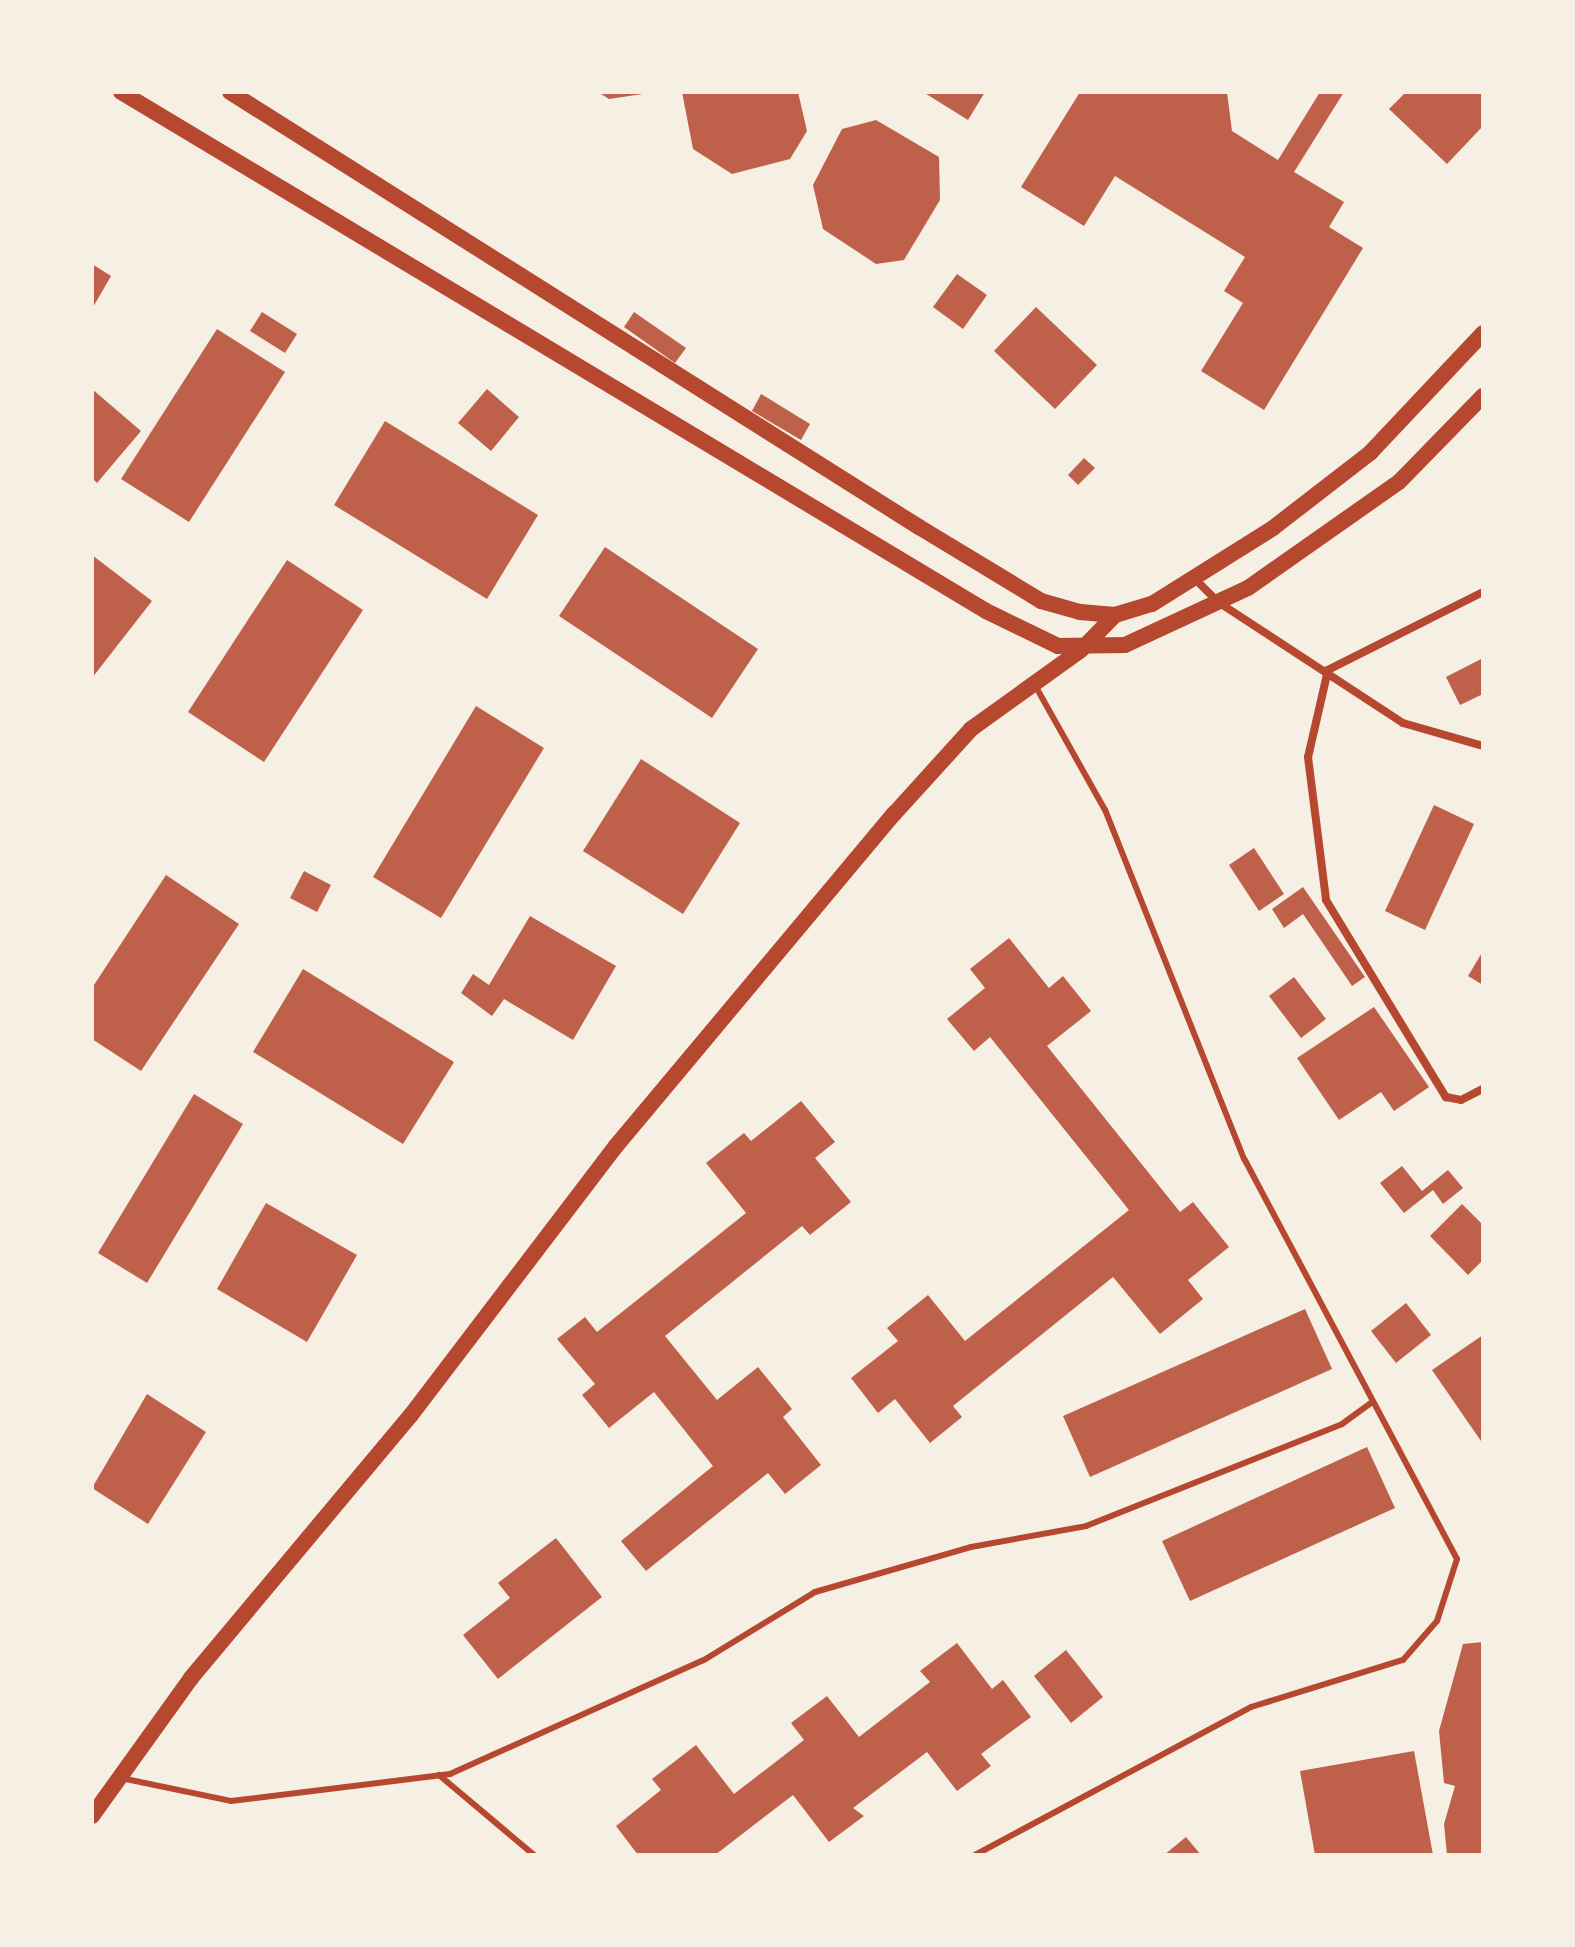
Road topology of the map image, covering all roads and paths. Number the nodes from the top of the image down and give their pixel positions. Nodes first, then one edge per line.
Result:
1 (121, 92) edge
2 (230, 92) edge
3 (1483, 333) edge
4 (1483, 396) edge
5 (1194, 578) junction
6 (1483, 592) edge
7 (1218, 602) junction
8 (1115, 615) junction
9 (1081, 650) junction
10 (1328, 670) junction
11 (1034, 684) junction
12 (1483, 746) edge
13 (1483, 1089) edge
14 (1372, 1402) junction
15 (438, 1775) junction
16 (121, 1778) junction
17 (92, 1816) edge
18 (534, 1855) edge
19 (975, 1855) edge

1 - 9 main road
2 - 8 main road
3 - 5 main road
4 - 7 main road
5 - 7 street
5 - 8 main road
6 - 10 street
7 - 9 main road
7 - 10 street
8 - 9 main road
9 - 11 main road
10 - 12 street
10 - 13 street
11 - 14 lane
11 - 16 main road
14 - 15 lane
14 - 19 lane
15 - 16 lane
15 - 18 lane
16 - 17 main road

